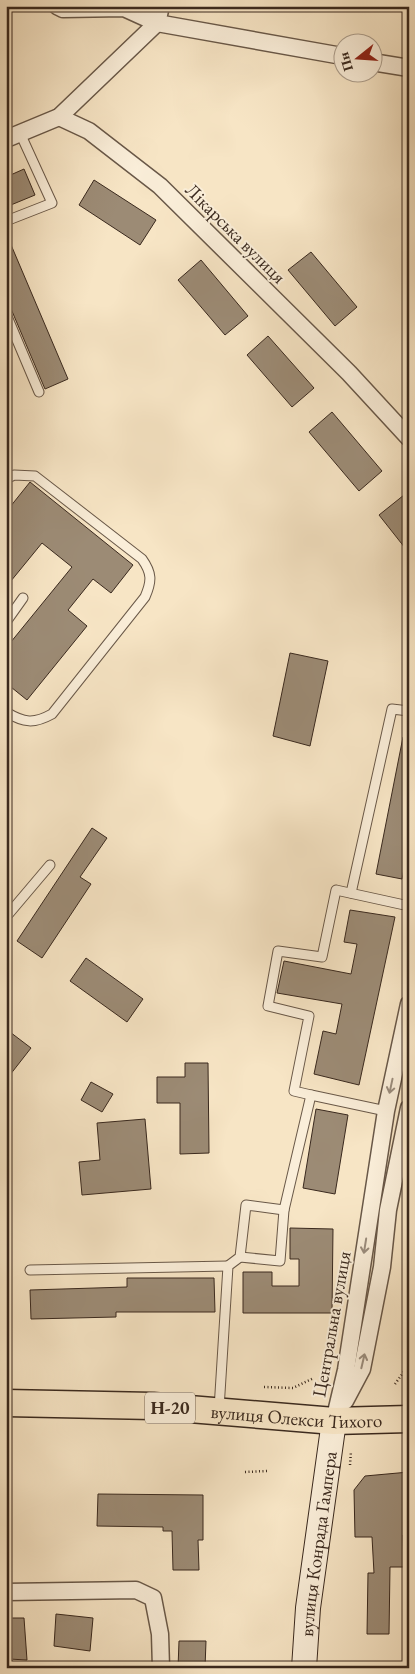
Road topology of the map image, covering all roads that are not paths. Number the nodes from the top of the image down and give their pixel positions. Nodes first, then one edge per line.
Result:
1 (57, 6) edge
2 (161, 6) edge
3 (158, 23) junction
4 (332, 54) edge
5 (382, 64) edge
6 (409, 68) edge
7 (59, 117) junction
8 (13, 136) edge
9 (6, 221) edge
10 (6, 314) edge
11 (39, 392) dead end
12 (409, 438) edge
13 (6, 480) edge
14 (22, 598) dead end
15 (6, 622) edge
16 (409, 711) edge
17 (6, 712) edge
18 (50, 865) dead end
19 (351, 893) junction
20 (409, 906) edge
21 (6, 917) edge
22 (409, 1004) edge
23 (310, 1095) junction
24 (409, 1108) edge
25 (386, 1110) junction
26 (284, 1210) junction
27 (240, 1257) junction
28 (228, 1266) junction
29 (30, 1270) dead end
30 (6, 1403) edge
31 (219, 1412) junction
32 (409, 1420) edge
33 (334, 1421) junction
34 (6, 1592) edge
35 (161, 1668) edge
36 (304, 1668) edge

1 - 3 street
2 - 3 street
3 - 4 street
3 - 7 street
5 - 6 street
7 - 8 street
7 - 12 street, Лікарська вулиця
8 - 9 lane
10 - 11 lane
13 - 17 lane
14 - 15 lane
16 - 19 lane
18 - 21 lane
19 - 20 lane
19 - 23 lane
22 -> 25 street, Центральна вулиця
23 - 25 lane
23 - 26 lane
33 -> 24 street, Центральна вулиця
25 -> 33 street, Центральна вулиця
26 - 27 lane
26 - 27 lane
27 - 28 lane
28 - 29 lane
28 - 31 lane
30 - 31 main road, вулиця Олекси Тихого / Н-20
31 - 33 main road, вулиця Олекси Тихого / Н-20
32 - 33 main road, вулиця Олекси Тихого / Н-20
33 - 36 main road, вулиця Конрада Гампера
34 - 35 street

